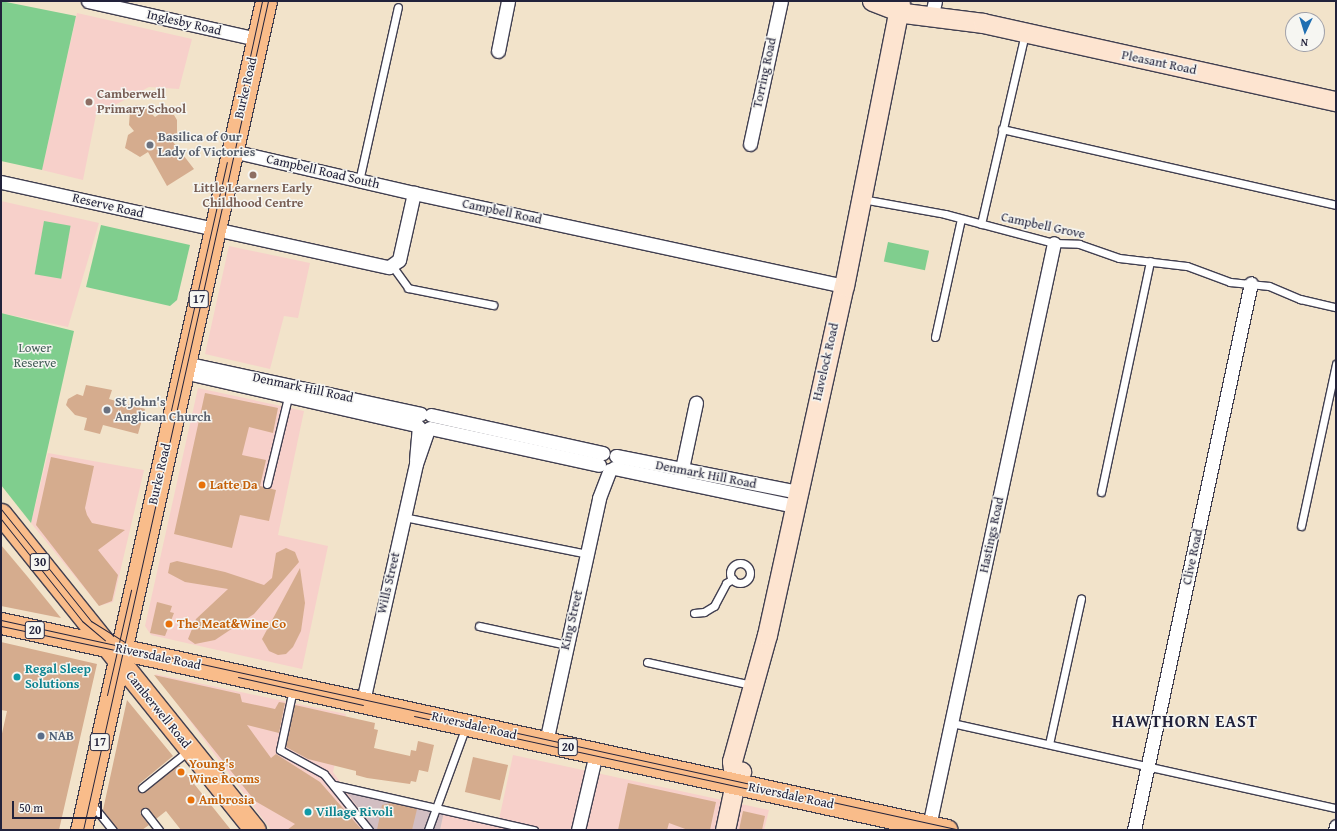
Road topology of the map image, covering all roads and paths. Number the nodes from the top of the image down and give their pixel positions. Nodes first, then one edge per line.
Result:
1 (88, 1) edge
2 (266, 1) edge
3 (508, 1) edge
4 (781, 1) edge
5 (872, 1) edge
6 (897, 5) edge
7 (934, 6) edge
8 (398, 7) dead end
9 (1025, 33) junction
10 (257, 39) junction
11 (498, 51) dead end
12 (1336, 101) edge
13 (1002, 129) junction
14 (750, 144) dead end
15 (232, 151) junction
16 (359, 180) junction
17 (1, 182) edge
18 (414, 193) junction
19 (860, 199) junction
20 (1336, 205) edge
21 (961, 219) junction
22 (981, 224) junction
23 (214, 231) junction
24 (1054, 243) junction
25 (1150, 261) junction
26 (393, 267) junction
27 (1251, 284) junction
28 (844, 286) junction
29 (494, 305) dead end
30 (1336, 307) edge
31 (935, 337) dead end
32 (1336, 364) edge
33 (184, 368) junction
34 (290, 390) junction
35 (696, 403) dead end
36 (424, 423) junction
37 (607, 463) junction
38 (680, 475) junction
39 (267, 484) dead end
40 (1101, 492) dead end
41 (796, 499) junction
42 (1, 514) edge
43 (404, 517) junction
44 (1301, 526) dead end
45 (587, 554) junction
46 (732, 579) dead end
47 (1082, 598) dead end
48 (694, 612) dead end
49 (1, 623) edge
50 (479, 626) dead end
51 (567, 645) junction
52 (115, 651) junction
53 (647, 662) dead end
54 (293, 686) junction
55 (754, 686) junction
56 (363, 701) junction
57 (952, 723) junction
58 (467, 724) junction
59 (546, 742) junction
60 (1049, 744) junction
61 (190, 749) junction
62 (596, 753) junction
63 (1148, 765) junction
64 (735, 783) junction
65 (334, 785) junction
66 (142, 788) dead end
67 (88, 799) junction
68 (436, 808) junction
69 (1336, 808) edge
70 (145, 812) dead end
71 (1336, 826) edge
72 (938, 828) edge
73 (81, 830) edge
74 (113, 830) edge
75 (159, 830) edge
76 (255, 830) edge
77 (369, 830) edge
78 (428, 830) edge
79 (534, 830) edge
80 (578, 830) edge
81 (725, 830) edge
82 (1134, 830) edge
83 (1335, 830) edge

1 - 10 street, Inglesby Road
2 - 10 main road, Burke Road / 17
3 - 11 street
4 - 14 street, Torring Road
5 - 6 street, Pleasant Road
6 - 7 street, Pleasant Road
6 - 19 street, Havelock Road
7 - 9 street, Pleasant Road
8 - 16 lane
9 - 12 street, Pleasant Road
9 - 13 lane
10 - 15 main road, Burke Road / 17
13 - 20 lane
13 - 22 lane
15 - 16 street, Campbell Road South
15 - 23 main road, Burke Road / 17
16 - 18 street, Campbell Road South
17 - 23 street, Reserve Road
18 - 26 street
18 - 28 street, Campbell Road
19 - 21 lane, Campbell Grove
19 - 28 street, Havelock Road
21 - 22 lane, Campbell Grove
21 - 31 lane
22 - 24 lane, Campbell Grove
23 - 26 street
23 - 33 main road, Burke Road / 17
24 - 25 lane, Campbell Grove
24 - 57 street, Hastings Road
25 - 27 lane, Campbell Grove
25 - 40 lane
26 - 29 lane
27 - 30 lane, Campbell Grove
27 - 63 street, Clive Road
28 - 41 street, Havelock Road
32 - 44 lane
33 - 34 street, Denmark Hill Road
33 - 52 main road, Burke Road / 17
34 - 36 street, Denmark Hill Road
34 - 39 lane
35 - 38 street
36 - 37 street, Denmark Hill Road
36 - 43 street, Wills Street
37 - 38 street, Denmark Hill Road
37 - 45 street, King Street
38 - 41 street, Denmark Hill Road
41 - 55 street, Havelock Road
42 - 52 main road, Camberwell Road / 30
43 - 45 lane
43 - 56 street, Wills Street
45 - 51 street, King Street
46 - 48 lane
47 - 60 lane
49 - 52 main road, Riversdale Road / 20
50 - 51 lane
51 - 59 street, King Street
52 - 54 main road, Riversdale Road / 20
52 - 61 main road, Camberwell Road / 30
52 - 67 main road, Burke Road / 17
53 - 55 lane
54 - 56 main road, Riversdale Road / 20
54 - 65 lane
55 - 64 street, Havelock Road
56 - 58 main road, Riversdale Road / 20
57 - 60 lane
57 - 72 street, Hastings Road
58 - 59 main road, Riversdale Road / 20
58 - 68 lane
59 - 62 main road, Riversdale Road / 20
60 - 63 lane
61 - 66 lane
61 - 76 main road, Camberwell Road / 30
62 - 64 main road, Riversdale Road / 20
62 - 80 street
63 - 69 lane
63 - 82 street, Clive Road
64 - 72 main road, Riversdale Road / 20
64 - 81 street, Havelock Road
65 - 68 lane
65 - 77 lane
67 - 73 main road, Burke Road / 17
67 - 74 lane
68 - 78 lane
68 - 79 lane
70 - 75 lane
71 - 83 street

